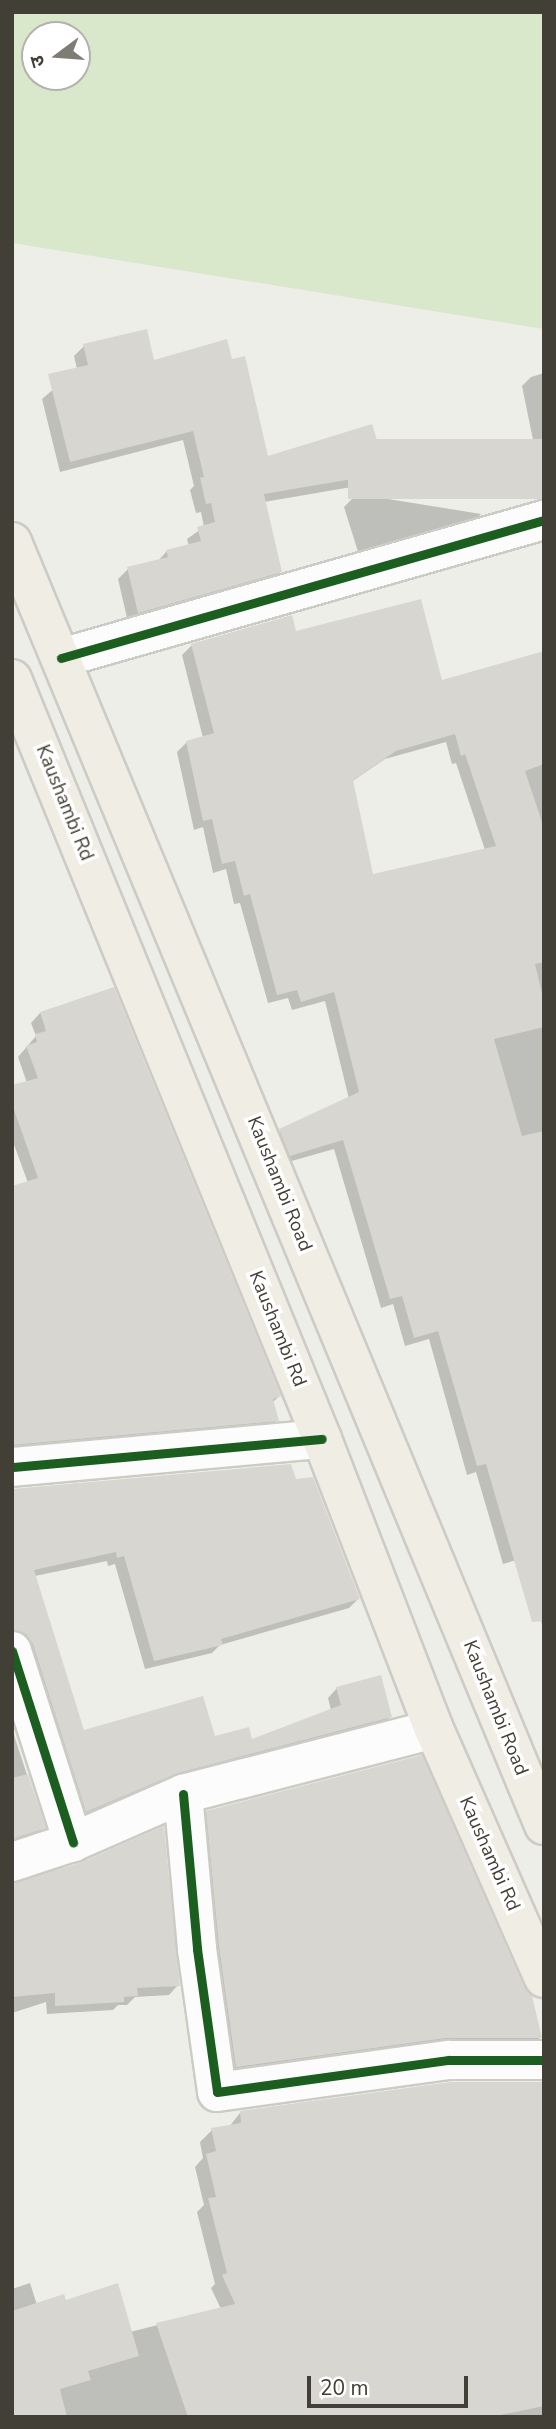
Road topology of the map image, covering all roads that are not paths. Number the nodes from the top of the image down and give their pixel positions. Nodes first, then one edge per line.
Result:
1 (544, 520) edge
2 (12, 542) edge
3 (61, 658) junction
4 (12, 679) edge
5 (21, 724) edge
6 (322, 1439) junction
7 (12, 1467) edge
8 (12, 1651) edge
9 (434, 1729) junction
10 (183, 1794) junction
11 (544, 1825) edge
12 (73, 1842) junction
13 (12, 1862) edge
14 (544, 1978) edge
15 (544, 2060) edge

1 - 3 street
2 - 3 main road, Kaushambi Road
3 - 11 main road, Kaushambi Road
4 - 5 main road, Kaushambi Rd
5 - 6 main road, Kaushambi Rd
6 - 7 street
6 - 9 main road, Kaushambi Rd
8 - 12 street
9 - 10 street
9 - 14 main road, Kaushambi Rd
10 - 12 street
10 - 15 street
12 - 13 street

